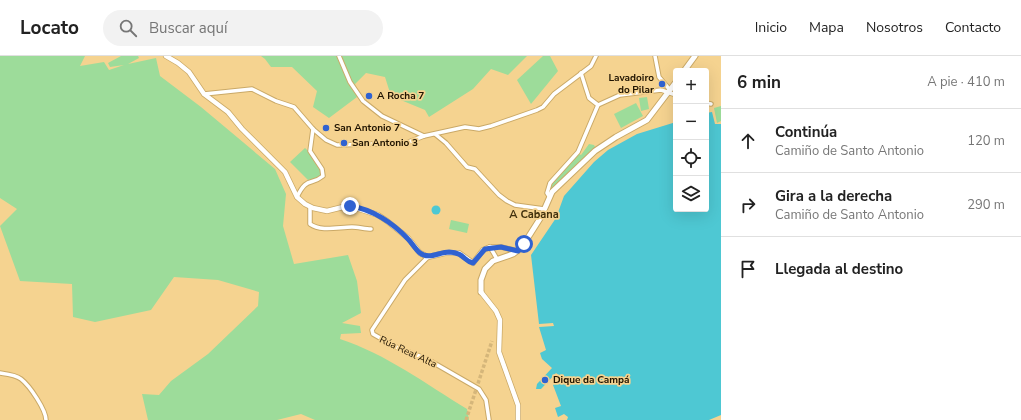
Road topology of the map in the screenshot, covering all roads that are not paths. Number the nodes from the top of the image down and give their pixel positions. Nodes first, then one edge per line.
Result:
1 (166, 56) edge
2 (339, 56) edge
3 (596, 56) edge
4 (655, 56) edge
5 (694, 56) edge
6 (686, 68) edge
7 (581, 73) junction
8 (673, 86) edge
9 (669, 92) junction
10 (204, 94) junction
11 (673, 94) edge
12 (598, 105) junction
13 (313, 129) junction
14 (435, 134) junction
15 (424, 136) junction
16 (549, 196) junction
17 (297, 197) junction
18 (310, 207) junction
19 (544, 209) junction
20 (371, 229) dead end
21 (490, 247) junction
22 (518, 251) junction
23 (428, 257) junction
24 (497, 259) junction
25 (481, 292) joint
26 (0, 373) edge
27 (46, 420) edge
28 (489, 420) edge
29 (518, 420) edge

1 - 10 street
2 - 15 street
3 - 7 street
4 - 9 street
5 - 6 main road
7 - 12 street
7 - 14 street
8 - 9 main road
9 - 11 street
9 - 12 street
9 - 16 main road
10 - 13 street
10 - 17 street
12 - 16 street
13 - 15 street
13 - 17 street
14 - 15 street
14 - 19 street
16 - 19 main road
17 - 18 street
18 - 20 street
18 - 23 street
19 - 22 main road
21 - 22 street
21 - 23 street
21 - 24 street
22 - 24 main road
23 - 28 street, Rúa Real Alta
24 - 25 main road
25 - 29 street
26 - 27 street

